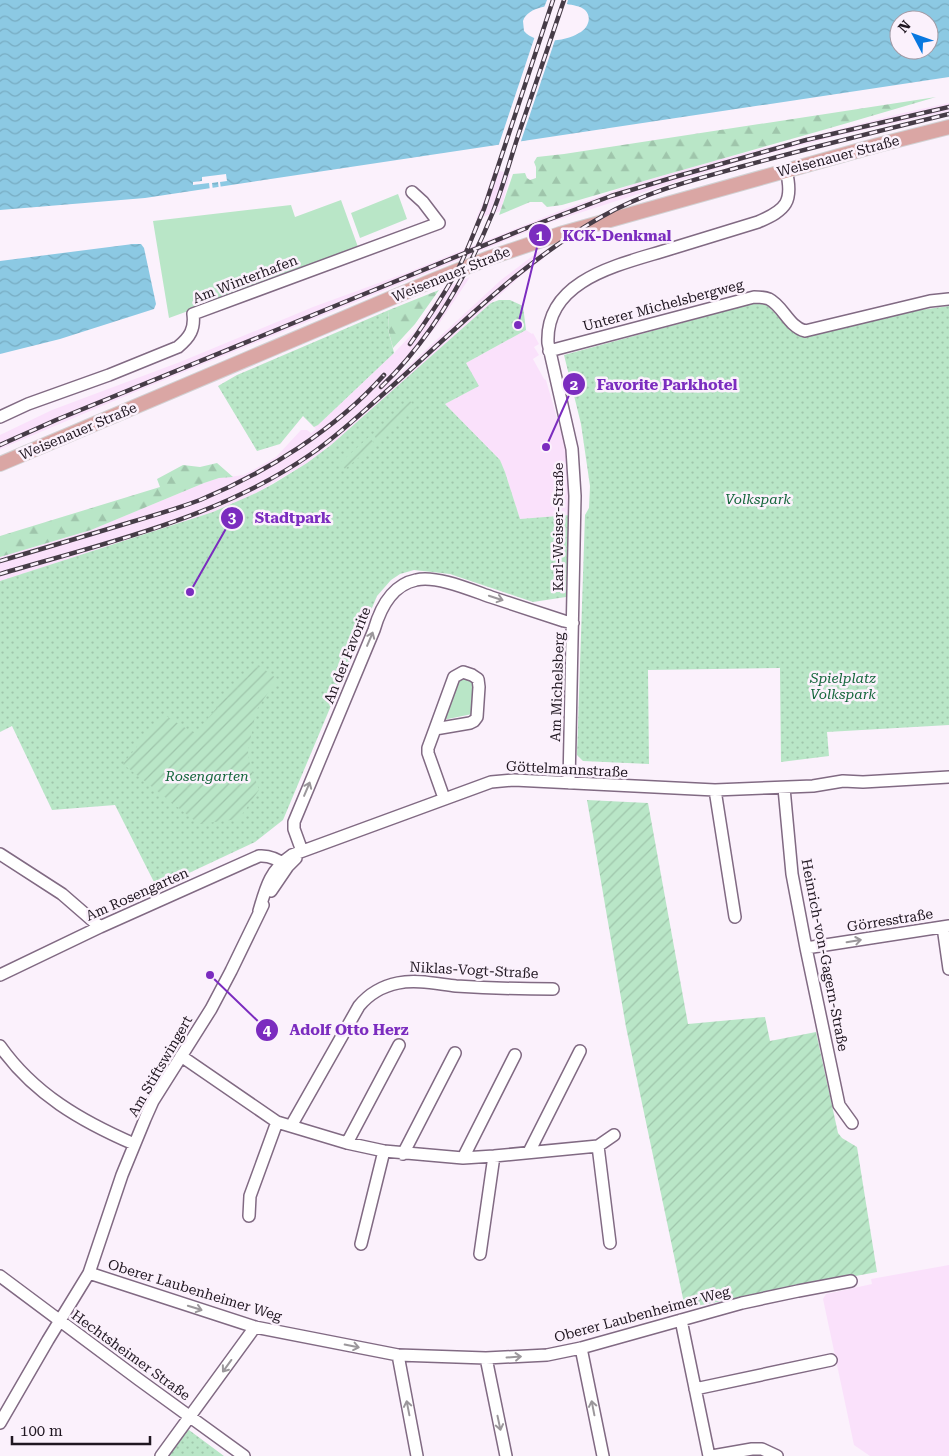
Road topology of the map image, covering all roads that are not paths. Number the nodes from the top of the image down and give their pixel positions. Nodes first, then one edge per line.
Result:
1 (949, 126) edge
2 (786, 170) junction
3 (412, 192) dead end
4 (949, 299) edge
5 (549, 351) junction
6 (0, 417) edge
7 (0, 464) edge
8 (573, 623) junction
9 (436, 729) junction
10 (949, 777) edge
11 (569, 783) junction
12 (784, 788) junction
13 (715, 790) junction
14 (444, 798) junction
15 (302, 852) junction
16 (0, 854) edge
17 (285, 864) junction
18 (735, 917) dead end
19 (100, 927) junction
20 (946, 927) edge
21 (806, 948) junction
22 (949, 969) edge
23 (0, 976) edge
24 (553, 989) dead end
25 (399, 1045) dead end
26 (0, 1046) edge
27 (580, 1052) dead end
28 (455, 1053) dead end
29 (516, 1055) dead end
30 (181, 1056) junction
31 (277, 1122) junction
32 (852, 1123) dead end
33 (291, 1126) junction
34 (614, 1135) dead end
35 (347, 1143) junction
36 (134, 1144) junction
37 (598, 1146) junction
38 (384, 1151) junction
39 (528, 1152) junction
40 (403, 1154) junction
41 (494, 1156) junction
42 (464, 1158) junction
43 (249, 1216) dead end
44 (610, 1243) dead end
45 (361, 1244) dead end
46 (480, 1254) dead end
47 (89, 1273) junction
48 (0, 1276) edge
49 (851, 1281) dead end
50 (681, 1320) junction
51 (60, 1321) junction
52 (255, 1327) junction
53 (581, 1348) junction
54 (398, 1355) junction
55 (486, 1358) junction
56 (831, 1360) dead end
57 (695, 1389) junction
58 (189, 1416) junction
59 (0, 1423) edge
60 (161, 1456) edge
61 (244, 1456) edge
62 (417, 1456) edge
63 (506, 1456) edge
64 (602, 1456) edge
65 (711, 1456) edge
66 (777, 1456) edge

1 - 2 main road, Weisenauer Straße
2 - 5 street, Karl-Weiser-Straße
2 - 7 main road, Weisenauer Straße
3 - 6 street, Am Winterhafen
4 - 5 street, Unterer Michelsbergweg
5 - 8 street, Karl-Weiser-Straße
8 - 11 street, Am Michelsberg
15 -> 8 street, An der Favorite
9 - 9 street
9 - 14 street
10 - 12 street, Göttelmannstraße
11 - 13 street, Göttelmannstraße
11 - 14 street, Göttelmannstraße
12 - 13 street, Göttelmannstraße
12 - 21 street, Heinrich-von-Gagern-Straße
13 - 18 street
14 - 15 street, Göttelmannstraße
15 - 17 street, Göttelmannstraße
16 - 19 street
17 - 19 street, Am Rosengarten
17 - 30 street, Am Stiftswingert
19 - 23 street, Am Rosengarten
21 -> 20 street, Görresstraße
20 - 22 street
21 - 32 street, Heinrich-von-Gagern-Straße
24 - 33 street, Niklas-Vogt-Straße
25 - 35 street
26 - 36 street
27 - 39 street
28 - 40 street
29 - 42 street
30 - 31 street
30 - 36 street, Am Stiftswingert
31 - 33 street
31 - 43 street
33 - 35 street
34 - 37 street
35 - 38 street
36 - 47 street, Am Stiftswingert
37 - 39 street
37 - 44 street
38 - 40 street
38 - 45 street
39 - 41 street
40 - 42 street
41 - 42 street
41 - 46 street
47 - 51 street, Am Stiftswingert
47 -> 52 street, Oberer Laubenheimer Weg
48 - 51 street, Hechtsheimer Straße
49 - 50 street, Oberer Laubenheimer Weg
50 - 53 street, Oberer Laubenheimer Weg
50 - 57 street
51 - 58 street, Hechtsheimer Straße
51 - 59 street, Am Stiftswingert
52 -> 54 street, Oberer Laubenheimer Weg
52 -> 58 street
55 -> 53 street, Oberer Laubenheimer Weg
64 -> 53 street
54 - 55 street, Oberer Laubenheimer Weg
62 -> 54 street
55 -> 63 street
56 - 57 street
57 - 65 street
58 - 60 street
58 - 61 street, Hechtsheimer Straße
65 - 66 street

